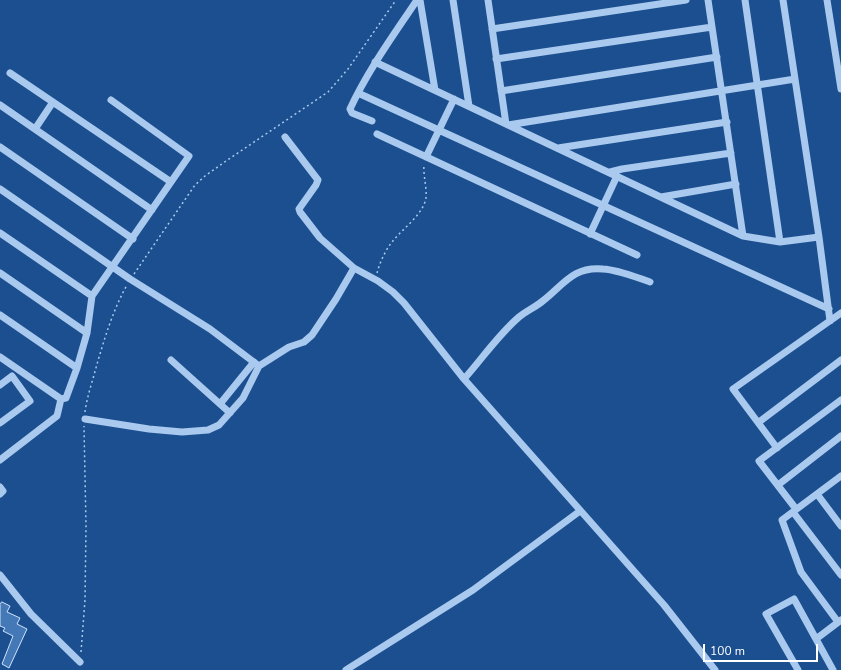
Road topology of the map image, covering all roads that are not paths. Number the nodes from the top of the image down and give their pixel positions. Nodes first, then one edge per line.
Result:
1 (417, 0) edge
2 (420, 0) edge
3 (453, 0) edge
4 (488, 0) edge
5 (686, 0) edge
6 (708, 0) edge
7 (745, 0) edge
8 (783, 0) edge
9 (827, 0) edge
10 (712, 27) junction
11 (492, 28) junction
12 (717, 57) junction
13 (496, 59) junction
14 (375, 62) junction
15 (10, 73) dead end
16 (795, 79) junction
17 (758, 85) junction
18 (841, 89) edge
19 (435, 90) junction
20 (722, 90) junction
21 (501, 91) junction
22 (358, 92) junction
23 (454, 99) junction
24 (111, 100) dead end
25 (53, 102) junction
26 (0, 105) edge
27 (469, 106) junction
28 (372, 121) dead end
29 (727, 122) junction
30 (507, 124) junction
31 (35, 129) junction
32 (439, 130) junction
33 (377, 134) dead end
34 (285, 137) dead end
35 (0, 147) edge
36 (558, 148) junction
37 (731, 153) junction
38 (426, 157) junction
39 (610, 172) junction
40 (617, 176) junction
41 (171, 182) junction
42 (736, 184) junction
43 (0, 189) edge
44 (660, 197) junction
45 (604, 205) junction
46 (152, 210) junction
47 (0, 233) edge
48 (590, 234) junction
49 (744, 236) junction
50 (819, 237) junction
51 (133, 239) junction
52 (780, 242) junction
53 (636, 255) dead end
54 (113, 267) junction
55 (354, 268) junction
56 (0, 274) edge
57 (650, 282) dead end
58 (92, 296) junction
59 (829, 309) junction
60 (841, 313) edge
61 (0, 315) edge
62 (830, 321) junction
63 (86, 333) junction
64 (0, 358) edge
65 (171, 360) dead end
66 (841, 360) edge
67 (256, 364) junction
68 (77, 368) junction
69 (464, 379) junction
70 (0, 385) edge
71 (61, 399) junction
72 (841, 400) edge
73 (220, 404) junction
74 (230, 413) junction
75 (85, 418) dead end
76 (759, 422) junction
77 (0, 423) edge
78 (841, 436) edge
79 (777, 448) junction
80 (0, 460) edge
81 (841, 476) edge
82 (778, 485) junction
83 (0, 487) edge
84 (0, 494) edge
85 (817, 494) junction
86 (795, 510) junction
87 (580, 511) junction
88 (841, 526) edge
89 (0, 575) edge
90 (841, 575) edge
91 (839, 621) edge
92 (816, 639) junction
93 (80, 662) dead end
94 (346, 670) edge
95 (715, 670) edge
96 (798, 670) edge
97 (833, 670) edge

1 - 14 street
2 - 19 street
3 - 27 street
4 - 11 street
5 - 11 street
6 - 10 street
7 - 17 street
8 - 16 street
9 - 18 street
10 - 12 street
10 - 13 street
11 - 13 street
12 - 20 street
12 - 21 street
13 - 21 street
14 - 19 street
14 - 22 street
15 - 25 street
16 - 17 street
16 - 50 street
17 - 20 street
17 - 52 street
19 - 23 street
20 - 29 street
20 - 30 street
21 - 30 street
22 - 28 street
22 - 32 street
23 - 27 street
23 - 32 street
24 - 41 street
25 - 31 street
25 - 41 street
26 - 31 street
27 - 30 street
29 - 36 street
29 - 37 street
30 - 36 street
31 - 46 street
32 - 38 street
32 - 45 street
33 - 38 street
34 - 55 street
35 - 51 street
36 - 39 street
37 - 39 street
37 - 42 street
38 - 48 street
39 - 40 street
40 - 44 street
40 - 45 street
41 - 46 street
42 - 44 street
42 - 49 street
43 - 54 street
44 - 49 street
45 - 48 street
45 - 59 street
46 - 51 street
47 - 58 street
48 - 53 street
49 - 52 street
50 - 52 street
50 - 59 street
51 - 54 street
54 - 58 street
54 - 67 street
55 - 67 street
55 - 69 street
56 - 63 street
57 - 69 street
58 - 63 street
59 - 62 street
60 - 62 street
61 - 68 street
62 - 76 street
63 - 68 street
64 - 71 street
65 - 73 street
66 - 76 street
67 - 73 street
67 - 74 street
68 - 71 street
69 - 87 street
70 - 77 street
71 - 80 street
72 - 79 street
73 - 74 street
74 - 75 street
76 - 79 street
78 - 82 street
79 - 82 street
81 - 85 street
82 - 86 street
83 - 84 street
85 - 86 street
85 - 88 street
86 - 90 street
86 - 91 street
87 - 94 street
87 - 95 street
89 - 93 street
91 - 92 street
92 - 96 street
92 - 97 street

